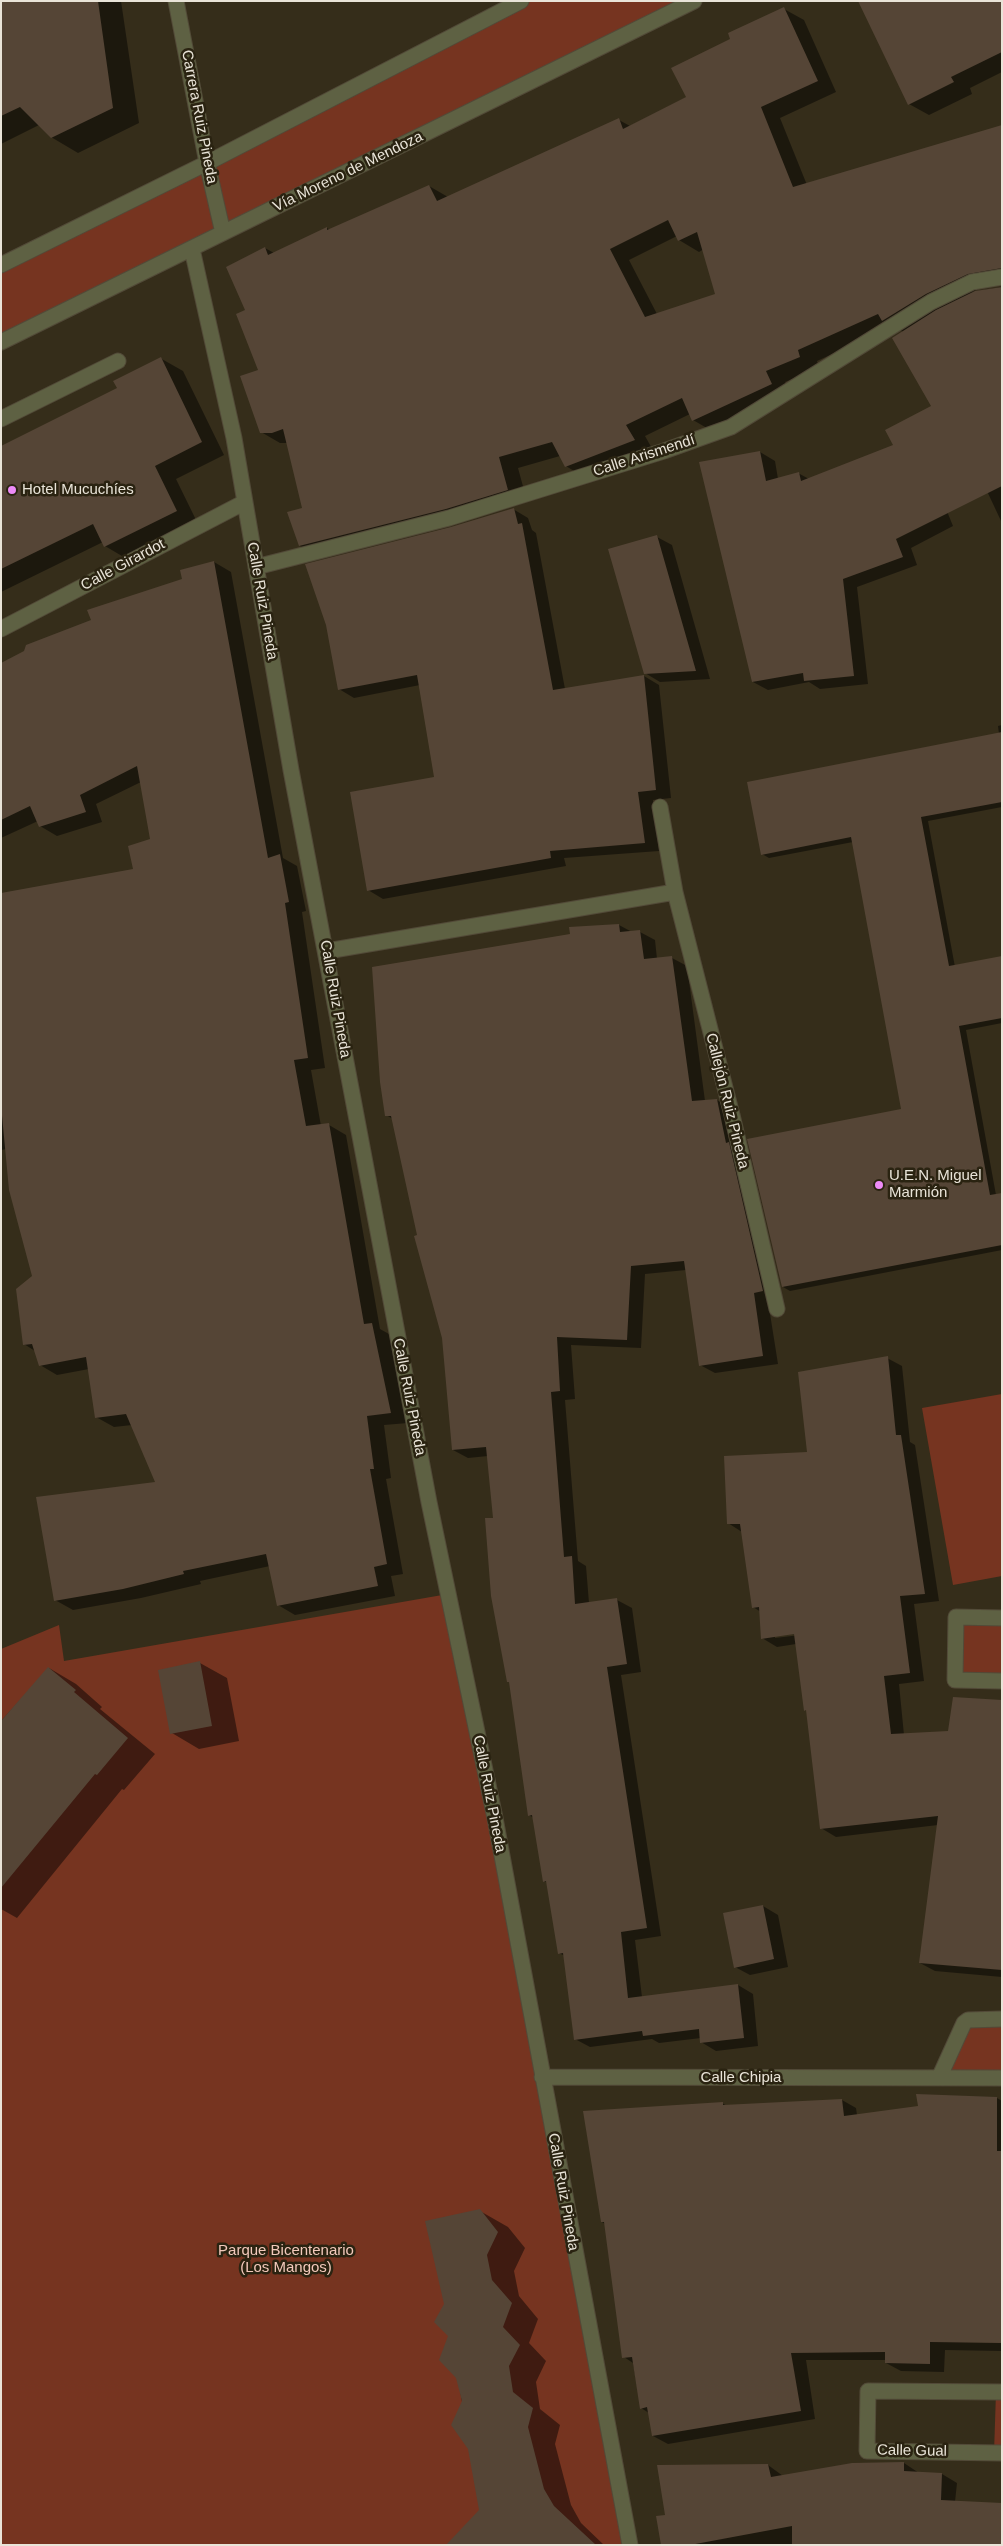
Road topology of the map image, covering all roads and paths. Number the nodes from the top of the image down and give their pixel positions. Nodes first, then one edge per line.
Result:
1 (176, 1) edge
2 (521, 1) edge
3 (694, 1) edge
4 (207, 163) junction
5 (223, 233) junction
6 (192, 249) junction
7 (1, 265) edge
8 (1002, 277) edge
9 (1, 342) edge
10 (118, 361) dead end
11 (1, 419) edge
12 (245, 502) junction
13 (256, 567) junction
14 (1, 629) edge
15 (660, 807) dead end
16 (675, 892) junction
17 (327, 951) junction
18 (777, 1309) dead end
19 (1002, 1618) edge
20 (1002, 1681) edge
21 (1002, 2019) edge
22 (542, 2077) junction
23 (939, 2078) junction
24 (1002, 2078) edge
25 (1002, 2392) edge
26 (1002, 2453) edge
27 (630, 2545) edge

1 - 4 street, Carrera Ruiz Pineda
2 - 4 street
3 - 5 street, Vía Moreno de Mendoza
4 - 5 street, Carrera Ruiz Pineda
4 - 7 street
5 - 6 street, Vía Moreno de Mendoza
6 - 9 street, Vía Moreno de Mendoza
6 - 12 street, Calle Ruiz Pineda
8 - 13 street, Calle Arismendí
10 - 11 street
12 - 13 street, Calle Ruiz Pineda
12 - 14 street, Calle Girardot
13 - 17 street, Calle Ruiz Pineda
15 - 16 street, Callejón Ruiz Pineda
16 - 17 street
16 - 18 street, Callejón Ruiz Pineda
17 - 22 street, Calle Ruiz Pineda
19 - 20 street
21 - 23 street
22 - 23 street, Calle Chipia
22 - 27 street, Calle Ruiz Pineda
23 - 24 street, Calle Chipia
25 - 26 street, Calle Gual

